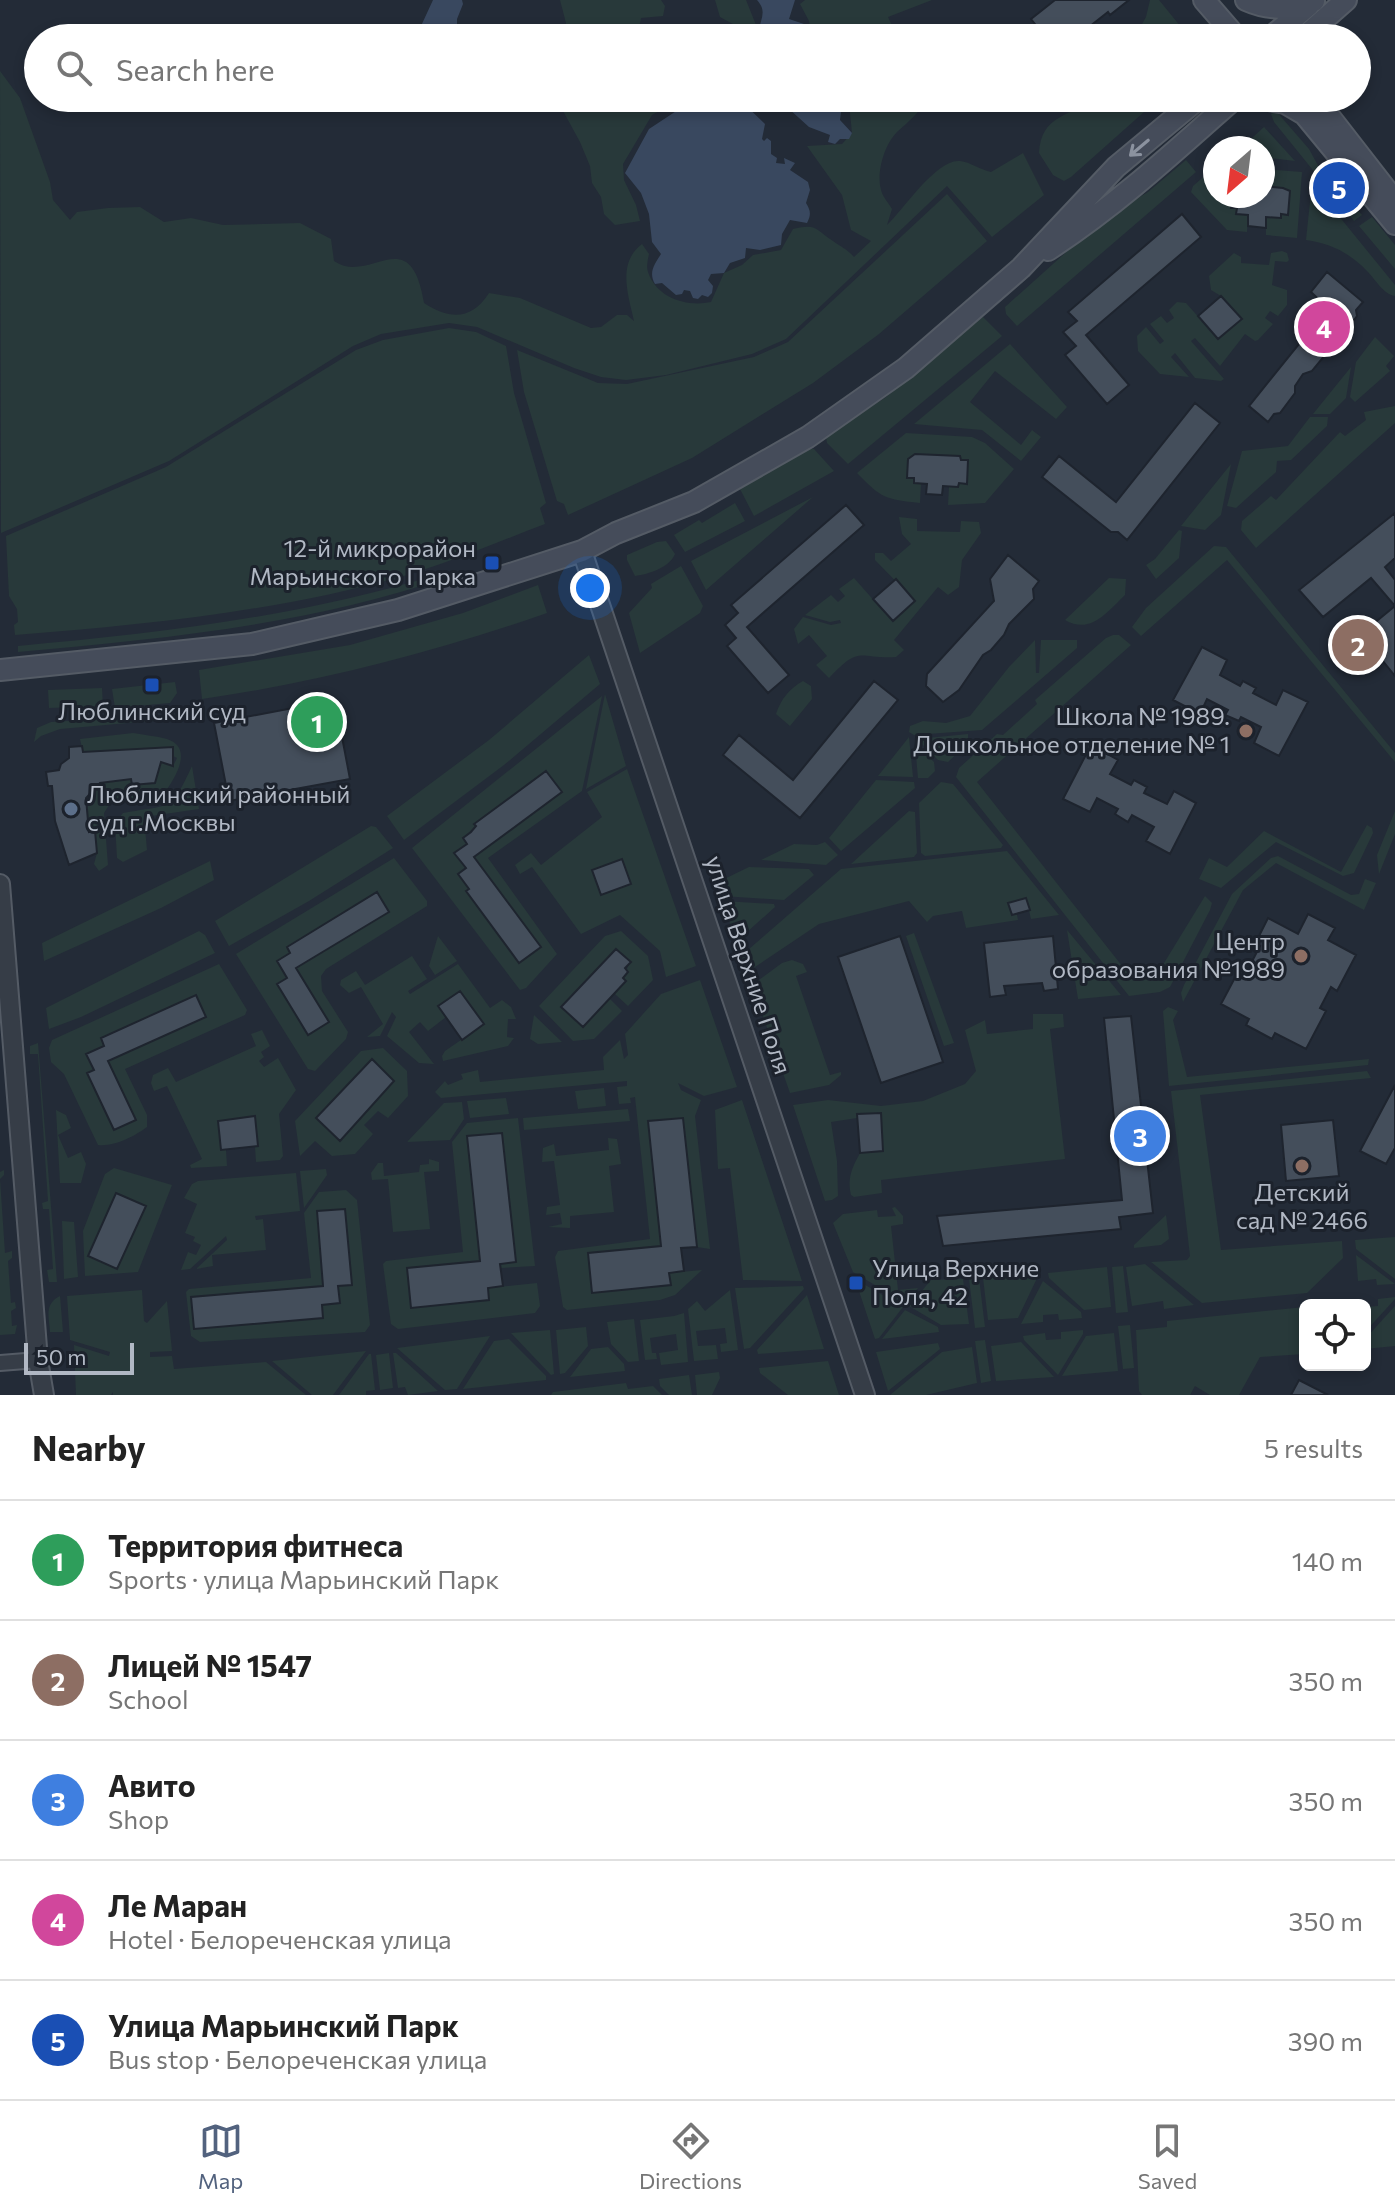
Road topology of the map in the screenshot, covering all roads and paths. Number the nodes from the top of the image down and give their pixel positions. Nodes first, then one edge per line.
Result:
1 (1204, 0) edge
2 (1244, 0) edge
3 (1346, 0) edge
4 (1318, 7) edge
5 (1219, 24) edge
6 (1261, 24) edge
7 (1292, 24) edge
8 (1182, 112) edge
9 (1219, 112) edge
10 (1315, 112) edge
11 (1315, 112) edge
12 (1395, 201) edge
13 (1395, 224) edge
14 (1021, 268) junction
15 (582, 551) junction
16 (0, 670) edge
17 (0, 884) edge
18 (38, 1360) junction
19 (0, 1363) edge
20 (44, 1395) edge
21 (865, 1395) edge

1 - 5 main road
2 - 4 main road
2 - 6 main road
3 - 4 main road
4 - 7 main road
8 -> 14 main road
9 - 14 main road
10 - 12 main road
11 - 13 main road
14 - 15 main road
15 - 16 main road
15 - 21 street, улица Верхние Поля
17 - 18 street
18 - 19 street
18 - 20 street

